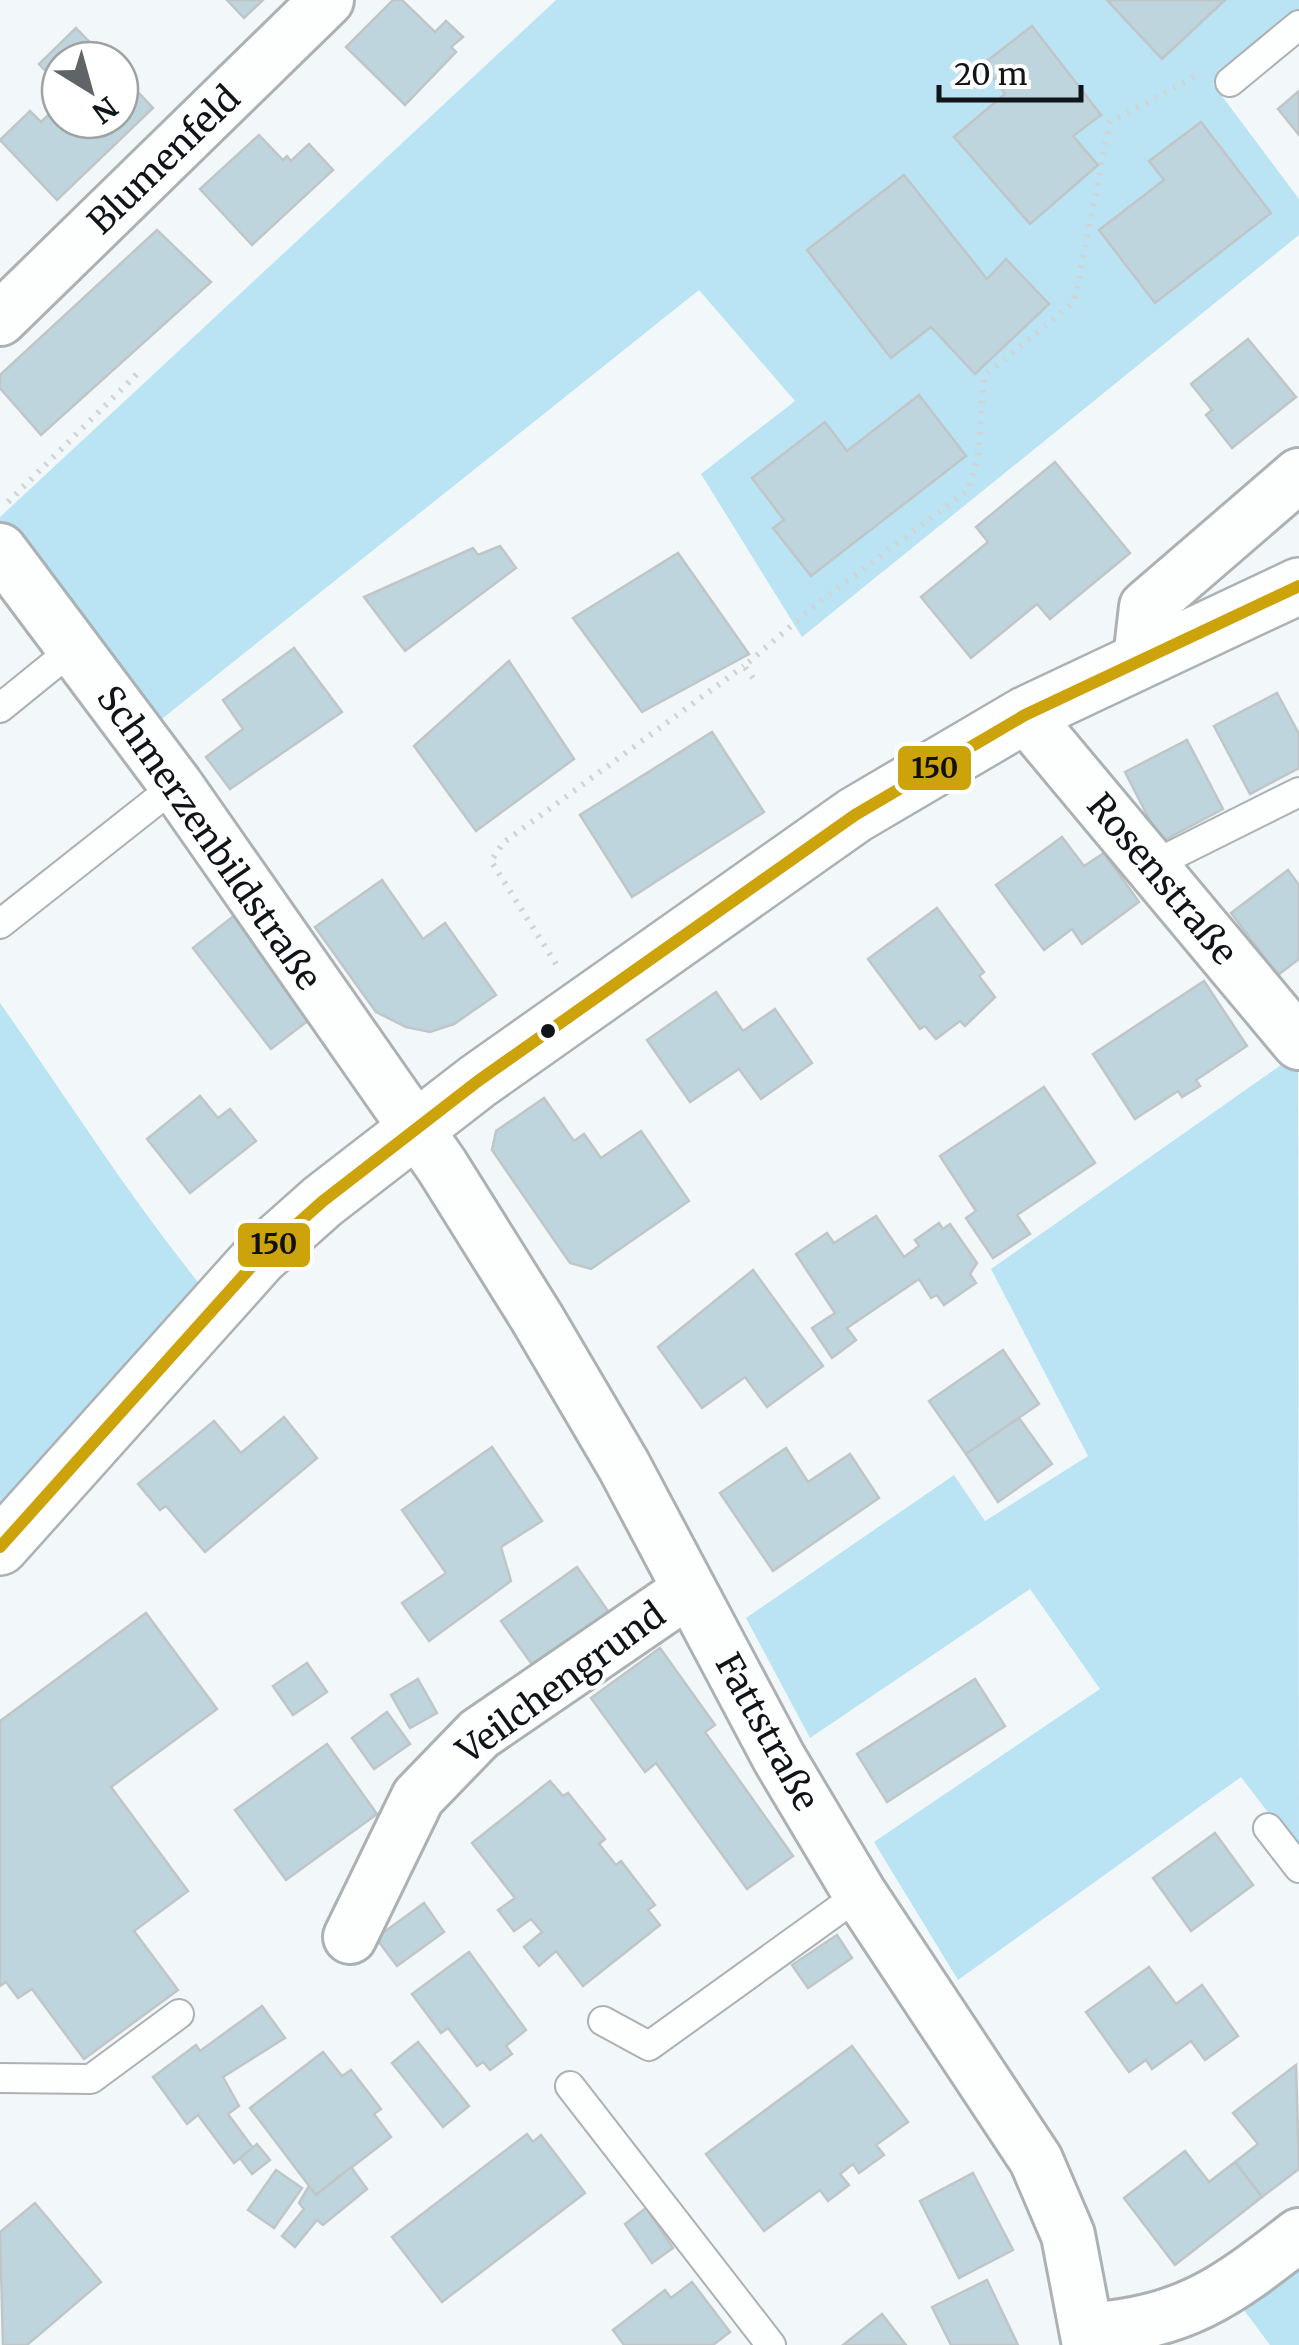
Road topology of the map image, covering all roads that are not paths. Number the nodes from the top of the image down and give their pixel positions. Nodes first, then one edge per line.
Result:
1 (328, 0) edge
2 (1299, 25) edge
3 (1230, 82) road end
4 (0, 319) edge
5 (1299, 476) edge
6 (0, 550) edge
7 (1299, 586) edge
8 (74, 648) junction
9 (1140, 659) junction
10 (0, 708) edge
11 (1025, 715) junction
12 (176, 785) junction
13 (1299, 792) edge
14 (1151, 866) junction
15 (0, 924) edge
16 (1299, 1043) edge
17 (414, 1129) junction
18 (0, 1548) edge
19 (689, 1590) junction
20 (1268, 1828) dead end
21 (1299, 1868) edge
22 (860, 1894) junction
23 (350, 1937) dead end
24 (179, 2014) dead end
25 (603, 2021) dead end
26 (0, 2078) edge
27 (570, 2086) dead end
28 (1299, 2235) edge
29 (1089, 2338) edge
30 (771, 2345) edge

1 - 4 street, Blumenfeld
2 - 3 lane
5 - 9 street
6 - 8 street, Schmerzenbildstraße
7 - 9 street
8 - 10 lane
8 - 12 street, Schmerzenbildstraße
9 - 11 street
11 - 14 street, Rosenstraße
11 - 17 street
12 - 15 lane
12 - 17 street, Schmerzenbildstraße
13 - 14 lane
14 - 16 street, Rosenstraße
17 - 18 street
17 - 19 street, Fattstraße
19 - 22 street, Fattstraße
19 - 23 street, Veilchengrund
20 - 21 lane
22 - 25 lane
22 - 29 street, Fattstraße
24 - 26 lane
27 - 30 lane
28 - 29 street

